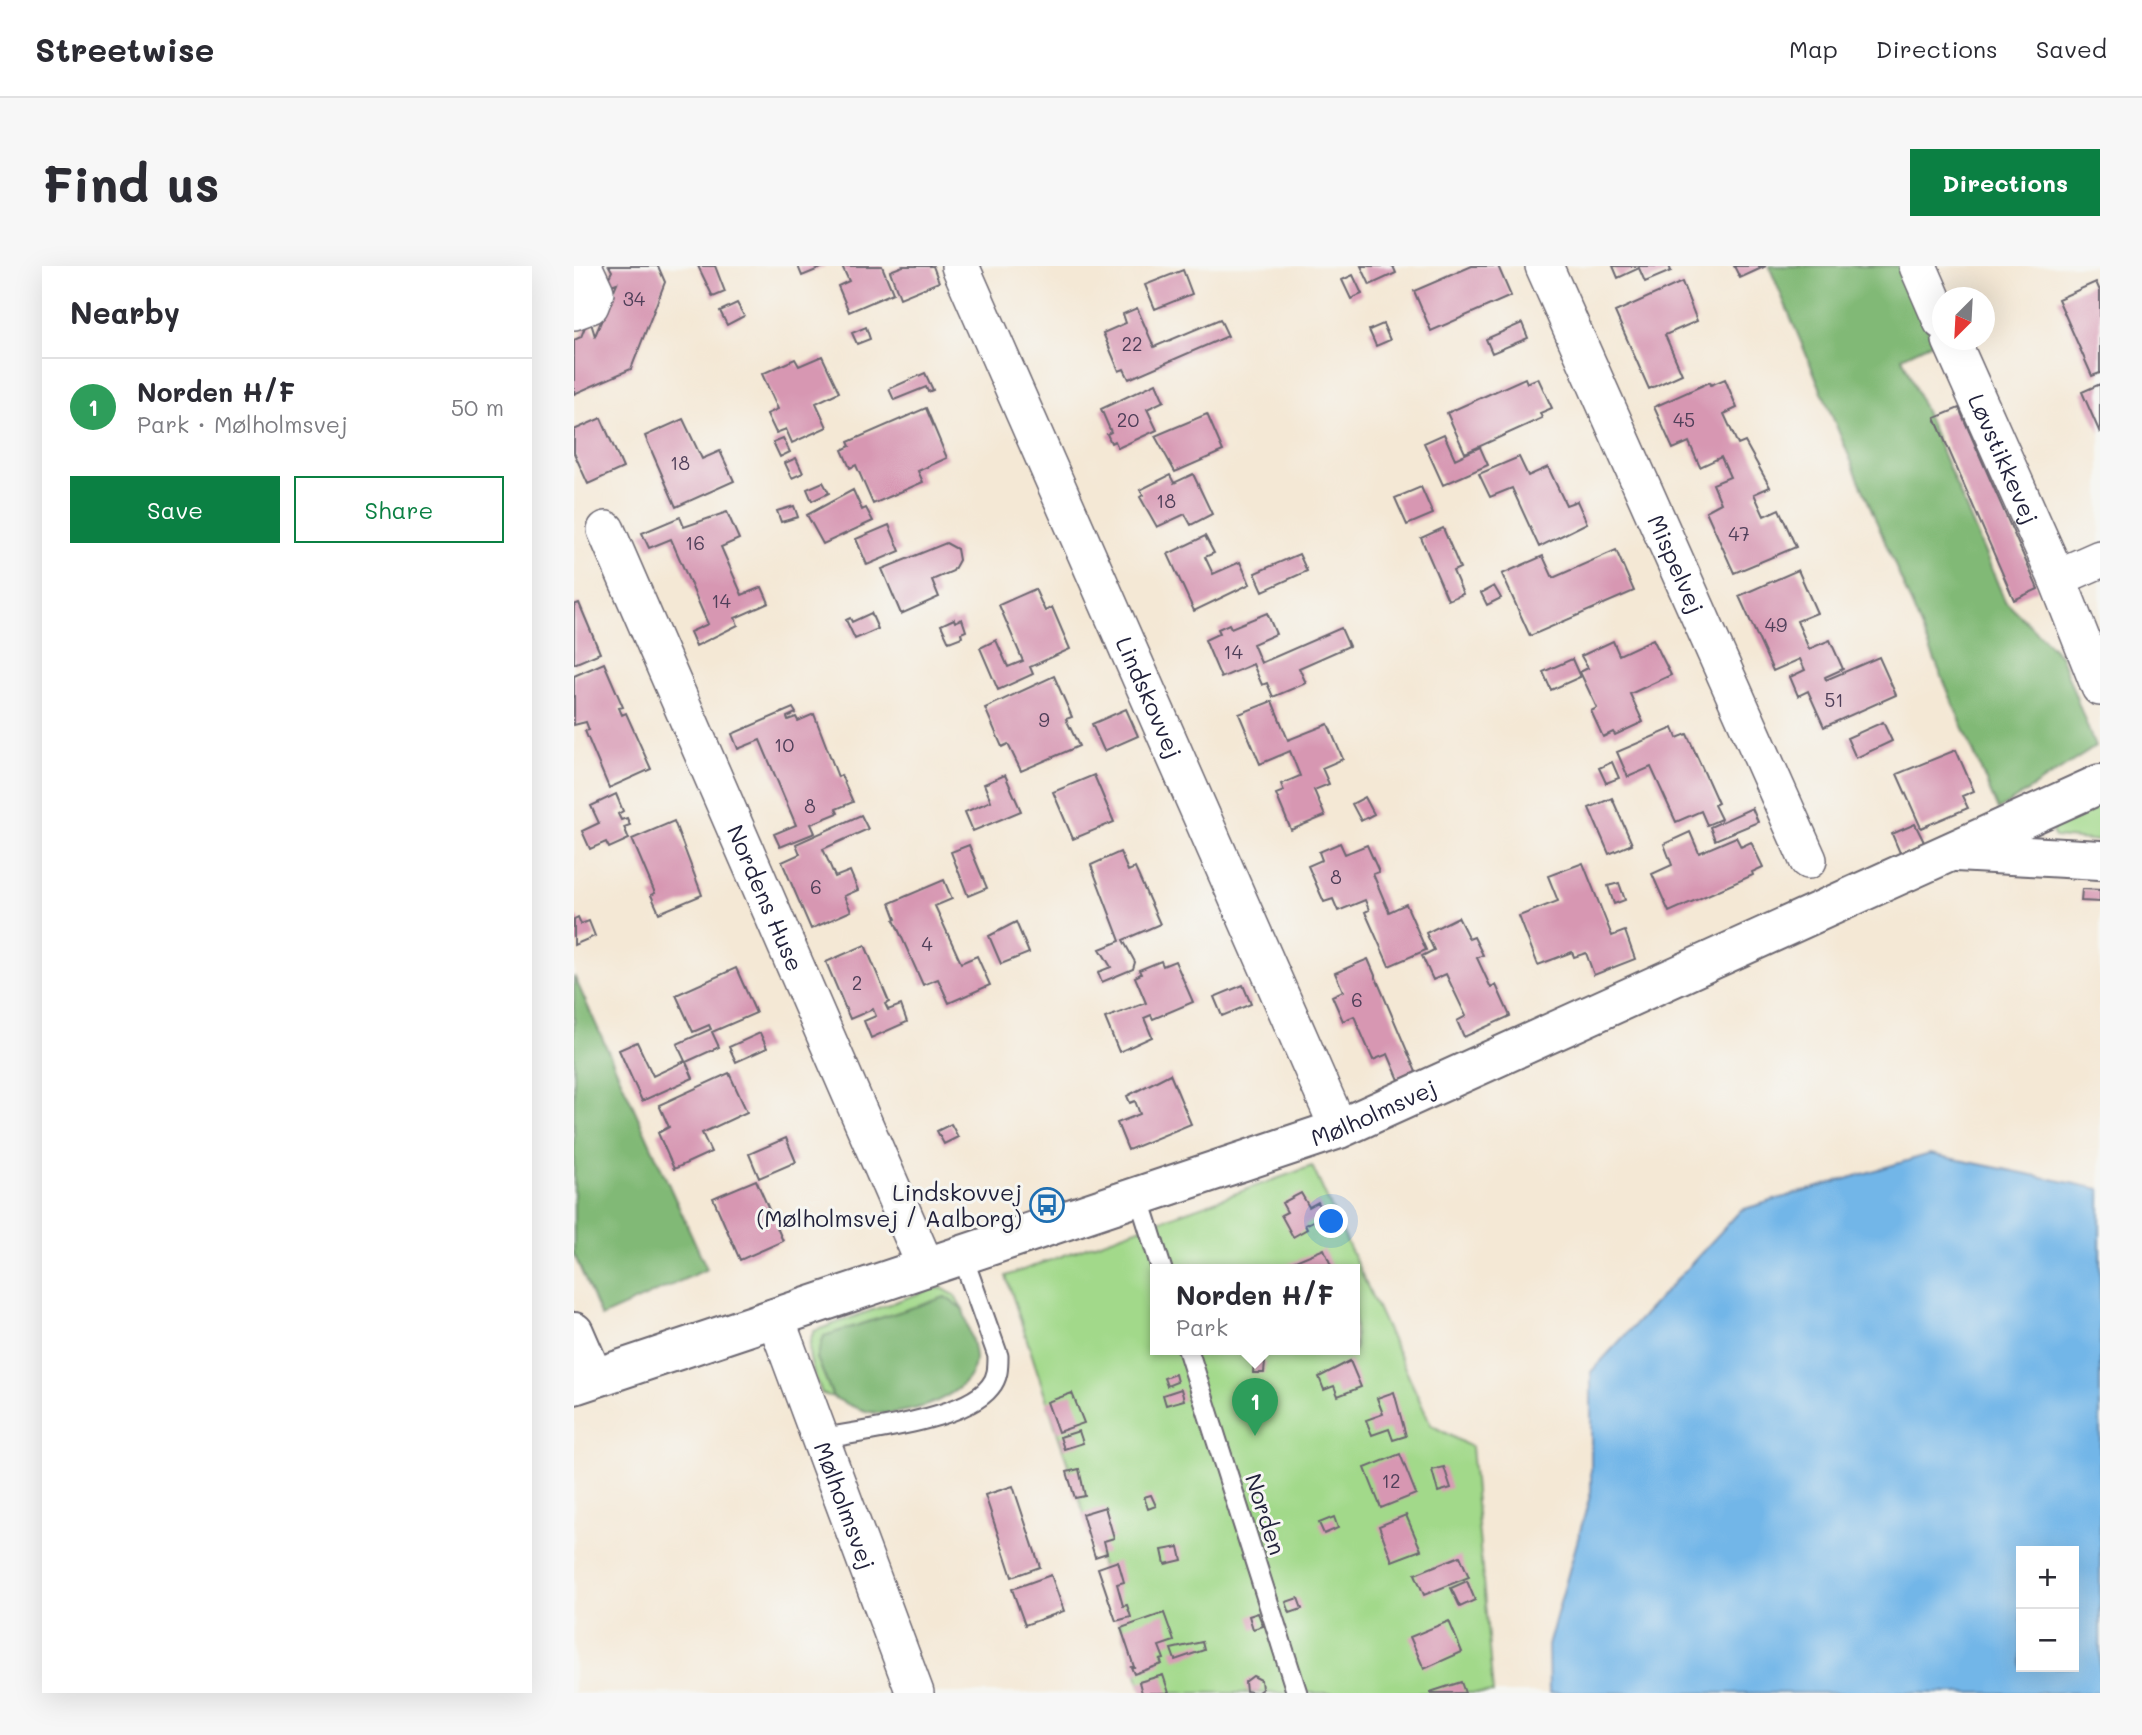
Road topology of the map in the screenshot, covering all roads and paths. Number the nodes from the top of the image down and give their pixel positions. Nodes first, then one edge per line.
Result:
1 (583, 266) edge
2 (960, 266) edge
3 (1544, 266) edge
4 (1918, 266) edge
5 (1932, 298) edge
6 (574, 311) edge
7 (1955, 350) edge
8 (606, 530) dead end
9 (2100, 559) edge
10 (2057, 578) junction
11 (2100, 687) edge
12 (2100, 784) edge
13 (1950, 852) junction
14 (1808, 860) dead end
15 (2100, 860) edge
16 (1339, 1129) junction
17 (1139, 1197) junction
18 (962, 1255) junction
19 (1160, 1264) edge
20 (926, 1267) junction
21 (775, 1317) junction
22 (574, 1332) edge
23 (1190, 1355) edge
24 (584, 1382) edge
25 (820, 1439) junction
26 (915, 1693) edge
27 (1297, 1693) edge

1 - 6 street
2 - 16 street, Lindskovvej
3 - 14 street, Mispelvej
4 - 5 street
7 - 10 street, Løvstikkevej
8 - 20 street, Nordens Huse
9 - 10 street
10 - 11 street, Løvstikkevej
12 - 13 street, Mølholmsvej
13 - 15 street, Mølholmsvej
13 - 16 street, Mølholmsvej
16 - 17 street, Mølholmsvej
17 - 18 street, Mølholmsvej
17 - 19 lane
18 - 20 street, Mølholmsvej
18 - 25 lane
20 - 21 street, Mølholmsvej
21 - 24 street, Mølholmsvej
21 - 25 street, Mølholmsvej
22 - 24 street
23 - 27 lane, Norden
25 - 26 street, Mølholmsvej

